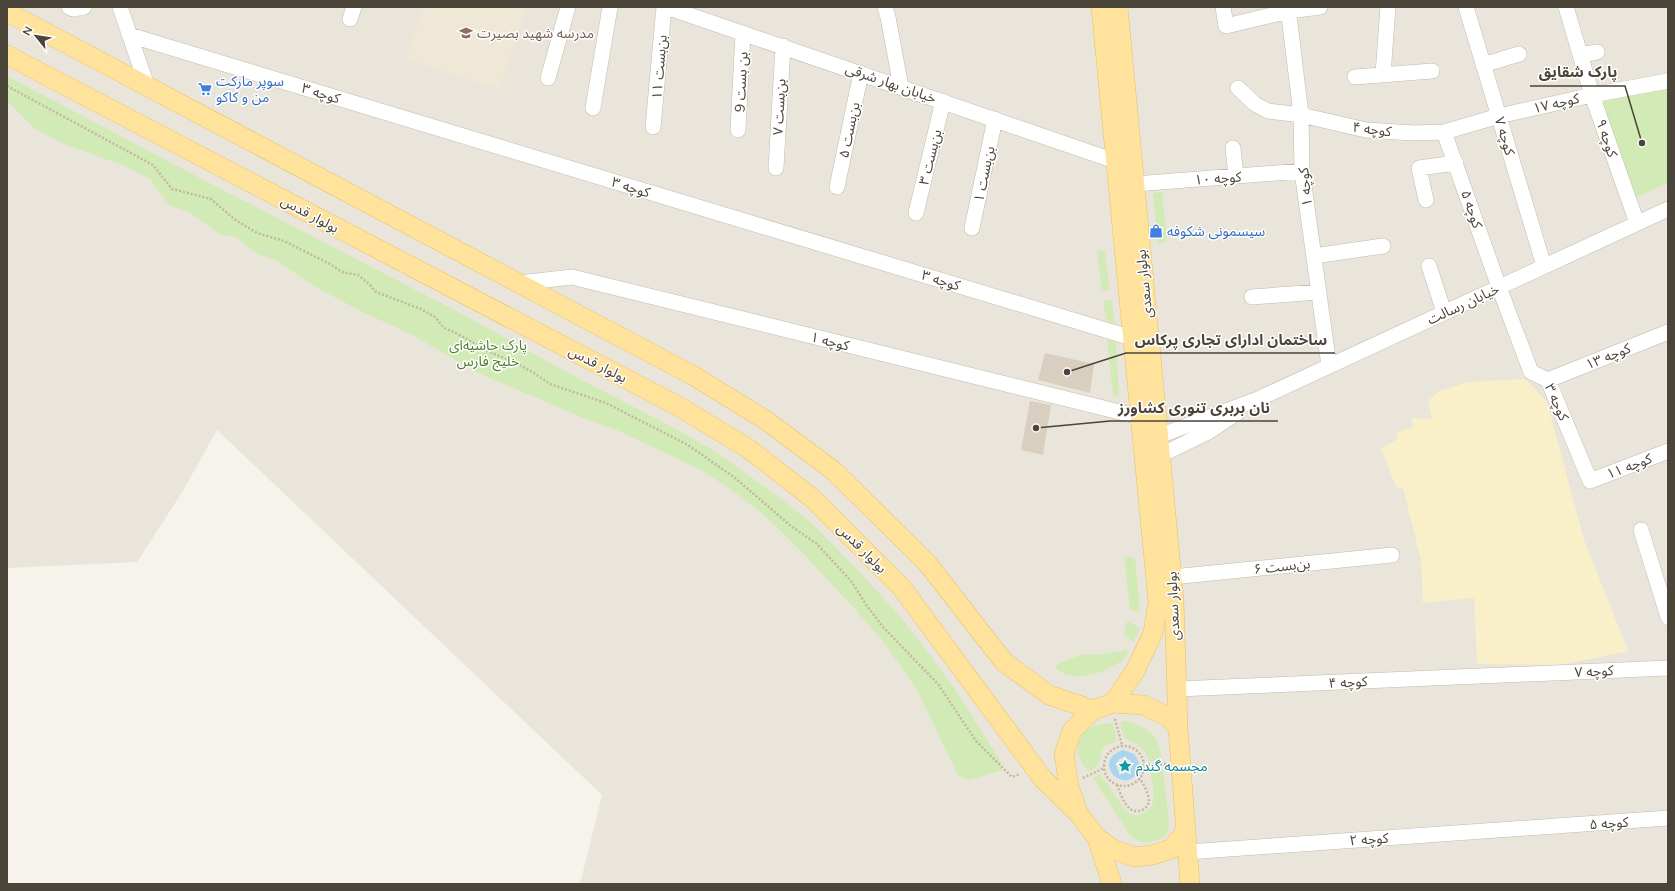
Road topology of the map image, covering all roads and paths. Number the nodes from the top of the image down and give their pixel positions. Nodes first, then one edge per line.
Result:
1 (69, 7) edge
2 (84, 7) edge
3 (120, 7) edge
4 (568, 7) edge
5 (610, 7) edge
6 (665, 7) edge
7 (885, 7) edge
8 (1101, 7) edge
9 (1118, 7) edge
10 (1222, 7) edge
11 (1320, 7) edge
12 (1388, 7) edge
13 (1466, 7) edge
14 (1566, 7) edge
15 (1288, 9) edge
16 (7, 12) edge
17 (743, 33) junction
18 (129, 36) junction
19 (782, 46) junction
20 (1597, 52) dead end
21 (7, 54) edge
22 (1519, 54) dead end
23 (1580, 55) junction
24 (1484, 65) junction
25 (1432, 71) dead end
26 (861, 73) junction
27 (1383, 74) junction
28 (1355, 76) dead end
29 (548, 78) dead end
30 (1668, 81) edge
31 (7, 86) edge
32 (147, 86) junction
33 (901, 87) junction
34 (1238, 88) dead end
35 (1592, 95) junction
36 (943, 101) junction
37 (593, 108) dead end
38 (1302, 115) junction
39 (1499, 116) junction
40 (995, 119) junction
41 (653, 127) dead end
42 (738, 130) dead end
43 (1444, 132) junction
44 (1233, 148) dead end
45 (1115, 161) junction
46 (1456, 163) junction
47 (776, 168) dead end
48 (1302, 171) junction
49 (1236, 176) junction
50 (1134, 184) junction
51 (837, 187) dead end
52 (1426, 200) dead end
53 (1668, 209) edge
54 (916, 213) dead end
55 (1637, 223) junction
56 (972, 228) dead end
57 (1383, 246) dead end
58 (1314, 256) junction
59 (1429, 266) dead end
60 (1544, 266) junction
61 (519, 283) junction
62 (1499, 287) junction
63 (1318, 292) junction
64 (1252, 297) dead end
65 (1444, 312) junction
66 (1668, 332) edge
67 (1132, 338) junction
68 (1329, 366) junction
69 (1548, 380) junction
70 (1258, 399) junction
71 (1140, 417) junction
72 (1159, 436) junction
73 (1668, 451) edge
74 (1161, 455) junction
75 (1590, 481) joint
76 (1641, 530) dead end
77 (1392, 555) dead end
78 (1172, 578) junction
79 (1668, 617) edge
80 (1668, 668) edge
81 (1520, 674) joint
82 (1177, 689) junction
83 (1112, 703) junction
84 (1093, 710) junction
85 (1178, 728) junction
86 (1122, 745) junction
87 (1181, 764) junction
88 (1144, 765) junction
89 (1035, 768) junction
90 (1104, 768) junction
91 (1139, 778) junction
92 (1116, 785) junction
93 (1069, 787) junction
94 (1078, 813) junction
95 (1668, 818) edge
96 (1550, 827) joint
97 (1185, 832) junction
98 (1097, 838) junction
99 (1187, 852) junction
100 (1112, 884) edge
101 (1190, 884) edge

1 - 2 street
3 - 18 street
4 - 29 street
5 - 37 street
6 - 17 street, خیابان بهار شرقی
6 - 41 street, بن‌بست ۱۱
7 - 33 street
8 - 45 main road, بولوار سعدی
9 - 50 main road, بولوار سعدی
10 - 15 street
11 - 15 street
12 - 27 street
13 - 24 street, کوچه ۷
14 - 23 street, کوچه ۹
15 - 38 street, کوچه ۱
16 - 32 main road
17 - 19 street, خیابان بهار شرقی
17 - 42 street, بن بست 9
18 - 32 street
18 - 67 street, کوچه ۳
19 - 26 street, خیابان بهار شرقی
19 - 47 street, بن‌بست ۷
20 - 23 street
21 - 89 main road, بولوار قدس
22 - 24 street
23 - 35 street, کوچه ۹
24 - 39 street, کوچه ۷
25 - 27 street
26 - 33 street, خیابان بهار شرقی
26 - 51 street, بن‌بست ۵
27 - 28 street
30 - 35 street, کوچه ۱۷
31 - 89 path
32 - 61 main road
33 - 36 street, خیابان بهار شرقی
34 - 38 street
35 - 39 street, کوچه ۱۷
35 - 55 street, کوچه ۹
36 - 40 street, خیابان بهار شرقی
36 - 54 street, بن‌بست ۳
38 - 43 street, کوچه ۴
38 - 48 street, کوچه ۱
39 - 43 street, کوچه ۱۷
39 - 60 street, کوچه ۷
40 - 45 street, خیابان بهار شرقی
40 - 56 street, بن‌بست ۱
43 - 46 street, کوچه ۵
44 - 49 street
45 - 67 main road, بولوار سعدی
46 - 52 street
46 - 62 street, کوچه ۵
48 - 49 street, کوچه ۱۰
48 - 58 street, کوچه ۱
49 - 50 street, کوچه ۱۰
50 - 72 main road, بولوار سعدی
53 - 55 street, خیابان رسالت
55 - 60 street, خیابان رسالت
57 - 58 street
58 - 63 street, کوچه ۱
59 - 65 street
60 - 62 street, خیابان رسالت
61 - 71 street, کوچه ۱
61 - 84 main road
62 - 65 street, خیابان رسالت
62 - 69 street, کوچه ۳
63 - 64 street
63 - 68 street, کوچه ۱
65 - 68 street, خیابان رسالت
66 - 69 street, کوچه ۱۳
67 - 71 main road, بولوار سعدی
68 - 70 street, خیابان رسالت
69 - 75 street, کوچه ۳
70 - 72 street
70 - 74 street
71 - 83 main road, بولوار سعدی
72 - 74 main road, بولوار سعدی
73 - 75 street, کوچه ۱۱
74 - 78 main road, بولوار سعدی
76 - 79 street
77 - 78 street, بن‌بست ۶
78 - 82 main road, بولوار سعدی
80 - 81 street, کوچه ۷
81 - 82 street, کوچه ۴
82 - 85 main road, بولوار سعدی
83 - 84 main road
83 - 85 main road
83 - 86 path
84 - 93 main road
85 - 87 main road, بولوار سعدی
86 - 88 path
86 - 90 path
87 - 88 path
87 - 97 main road, بولوار سعدی
88 - 91 path
89 - 94 main road, بولوار قدس
90 - 92 path
90 - 93 path
91 - 92 path
91 - 92 path
93 - 94 main road
94 - 98 main road
95 - 96 street, کوچه ۵
96 - 99 street, کوچه ۲
97 - 98 main road
97 - 99 main road, بولوار سعدی
98 - 100 main road
99 - 101 main road, بولوار سعدی

